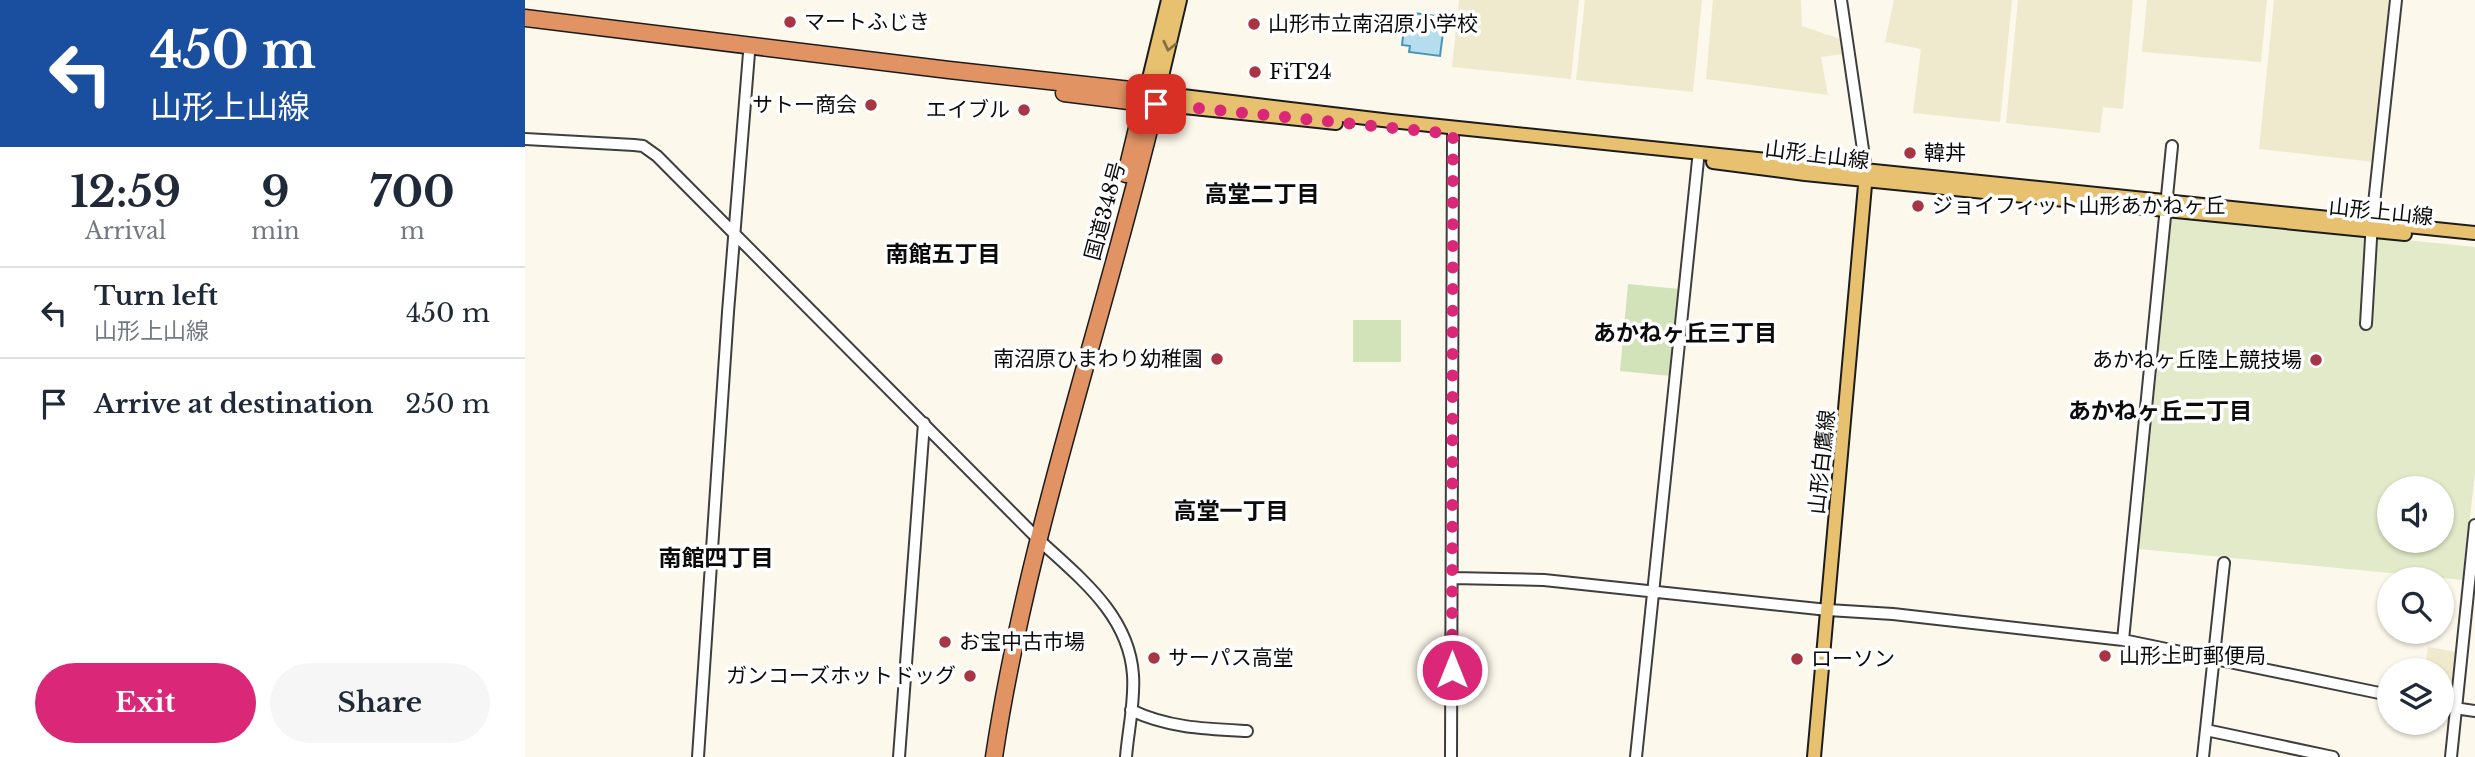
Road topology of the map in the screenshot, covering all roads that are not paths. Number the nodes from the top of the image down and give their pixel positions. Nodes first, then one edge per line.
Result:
1 (1168, 0) edge
2 (1180, 0) edge
3 (1841, 0) edge
4 (2396, 0) edge
5 (525, 18) edge
6 (525, 25) edge
7 (749, 53) junction
8 (1151, 98) junction
9 (1453, 134) junction
10 (525, 139) edge
11 (2172, 146) dead end
12 (1698, 160) junction
13 (1866, 175) junction
14 (2167, 206) junction
15 (2372, 226) junction
16 (734, 232) junction
17 (2475, 233) edge
18 (2475, 240) edge
19 (2366, 324) dead end
20 (924, 423) junction
21 (2475, 526) edge
22 (1036, 537) junction
23 (2224, 563) dead end
24 (1452, 578) junction
25 (1654, 592) junction
26 (1828, 610) junction
27 (2123, 640) junction
28 (2214, 659) junction
29 (2377, 693) edge
30 (2456, 709) junction
31 (1131, 710) junction
32 (2475, 711) edge
33 (2206, 730) junction
34 (1247, 731) dead end
35 (698, 757) edge
36 (899, 757) edge
37 (987, 757) edge
38 (994, 757) edge
39 (1126, 757) edge
40 (1451, 757) edge
41 (1636, 757) edge
42 (1814, 757) edge
43 (2203, 757) edge
44 (2333, 757) edge
45 (2451, 757) edge

1 - 8 main road
2 -> 8 main road
3 - 13 street
4 - 15 street
5 - 8 highway
6 - 7 highway
7 - 8 highway
7 - 16 street
8 - 9 main road, 山形上山線
8 - 13 main road, 山形上山線
8 - 22 highway, 国道348号
9 - 12 main road, 山形上山線
9 - 24 street
10 - 16 street
11 - 14 street
12 - 13 main road, 山形上山線
12 - 25 street
13 - 14 main road, 山形上山線
13 - 26 main road, 山形白鷹線
14 - 15 main road, 山形上山線
14 - 27 street
15 - 17 main road, 山形上山線
15 - 18 main road, 山形上山線
15 - 19 street
16 - 20 street
16 - 35 street
20 - 22 street
20 - 36 street
21 - 30 street
22 - 31 street
22 - 37 highway, 国道348号
22 - 38 highway, 国道348号
23 - 28 street
24 - 25 street
24 - 40 street
25 - 26 street
25 - 41 street
26 - 27 street
26 - 42 main road, 山形白鷹線
27 - 28 street
28 - 29 street
28 - 33 street
30 - 32 street
30 - 45 street
31 - 34 street
31 - 39 street
33 - 43 street
33 - 44 street

